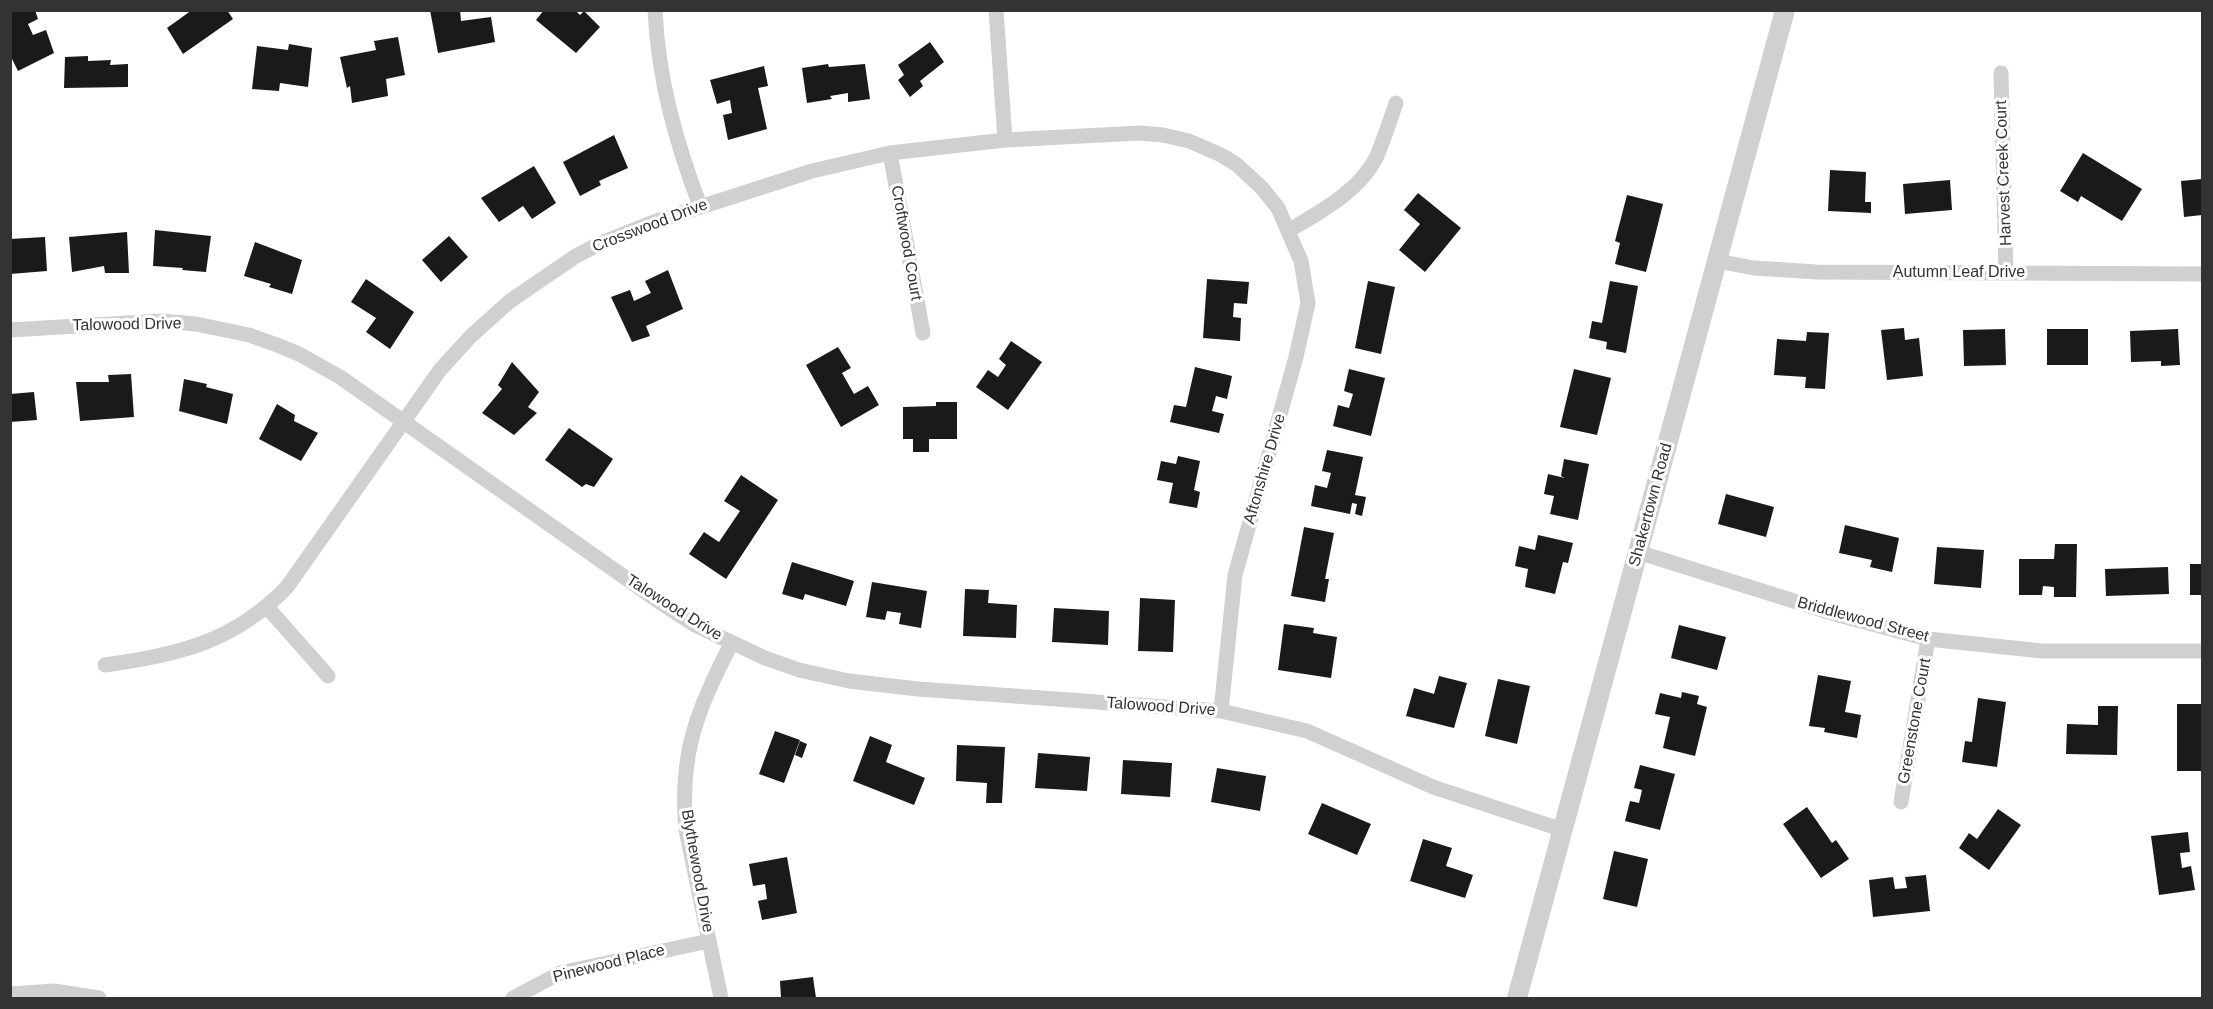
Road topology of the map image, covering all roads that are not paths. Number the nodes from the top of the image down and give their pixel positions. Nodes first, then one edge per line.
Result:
1 (655, 10) edge
2 (996, 10) edge
3 (1785, 10) edge
4 (2001, 73) dead end
5 (1396, 103) dead end
6 (1005, 140) junction
7 (890, 153) junction
8 (700, 206) junction
9 (1288, 231) junction
10 (1717, 261) junction
11 (2006, 273) junction
12 (2202, 274) edge
13 (10, 330) edge
14 (923, 333) dead end
15 (403, 422) junction
16 (1638, 552) junction
17 (267, 607) junction
18 (1928, 639) junction
19 (731, 644) junction
20 (2202, 651) edge
21 (105, 665) dead end
22 (328, 676) dead end
23 (1221, 711) junction
24 (1901, 802) dead end
25 (1563, 830) junction
26 (709, 941) junction
27 (10, 994) edge
28 (99, 999) edge
29 (513, 999) edge
30 (721, 999) edge
31 (1517, 999) edge

1 - 8 street
2 - 6 street
3 - 10 street, Shakertown Road
4 - 11 street, Harvest Creek Court
5 - 9 street
6 - 7 street, Crosswood Drive
6 - 9 street, Crosswood Drive
7 - 8 street, Crosswood Drive
7 - 14 street, Croftwood Court
8 - 15 street, Crosswood Drive
9 - 23 street, Aftonshire Drive
10 - 11 street, Autumn Leaf Drive
10 - 16 street, Shakertown Road
11 - 12 street, Autumn Leaf Drive
13 - 15 street, Talowood Drive
15 - 17 street, Crosswood Drive
15 - 19 street, Talowood Drive
16 - 18 street, Briddlewood Street
16 - 25 street, Shakertown Road
17 - 21 street, Crosswood Drive
17 - 22 street
18 - 20 street, Briddlewood Street
18 - 24 street, Greenstone Court
19 - 23 street, Talowood Drive
19 - 26 street, Blythewood Drive
23 - 25 street, Talowood Drive
25 - 31 street, Shakertown Road
26 - 29 street, Pinewood Place
26 - 30 street, Blythewood Drive
27 - 28 street

